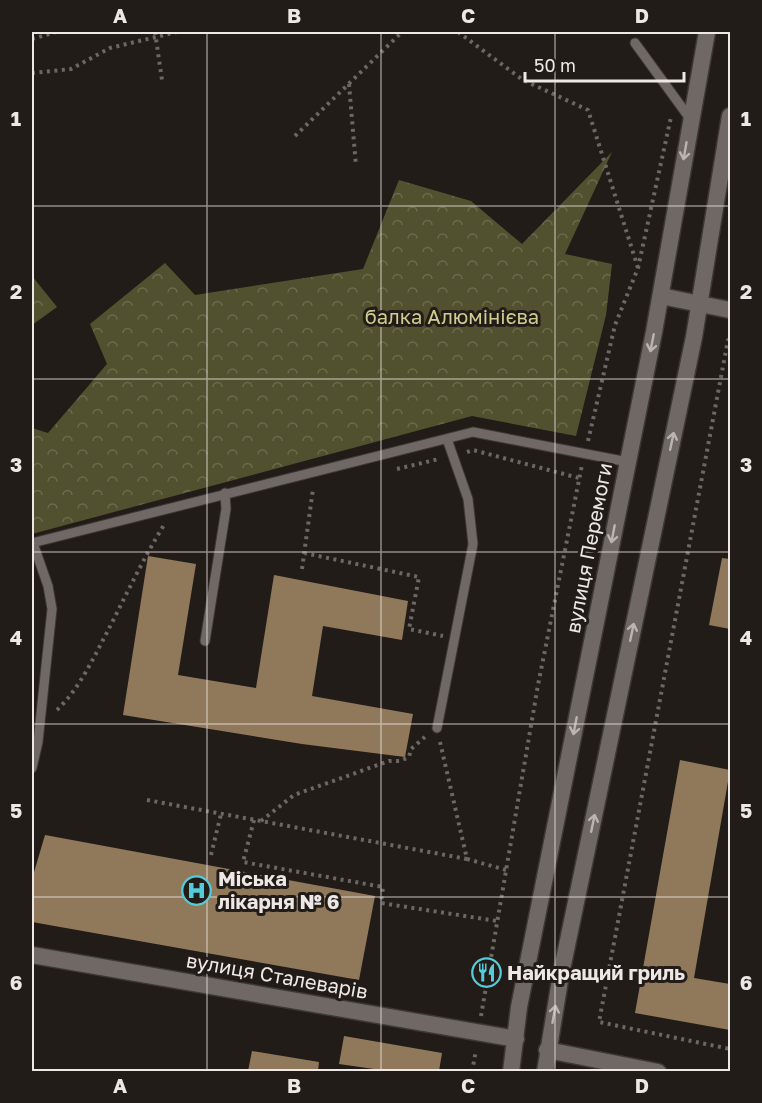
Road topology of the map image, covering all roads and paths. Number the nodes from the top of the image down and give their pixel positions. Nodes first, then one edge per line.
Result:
1 (56, 32) edge
2 (177, 32) edge
3 (402, 32) edge
4 (458, 32) edge
5 (707, 32) edge
6 (156, 34) edge
7 (32, 39) edge
8 (635, 43) dead end
9 (32, 73) edge
10 (162, 80) dead end
11 (349, 83) junction
12 (675, 99) junction
13 (730, 116) edge
14 (691, 120) junction
15 (295, 136) dead end
16 (356, 166) dead end
17 (638, 268) junction
18 (661, 296) junction
19 (700, 304) junction
20 (730, 310) edge
21 (730, 340) edge
22 (447, 439) junction
23 (585, 453) junction
24 (628, 462) junction
25 (313, 489) dead end
26 (225, 494) junction
27 (164, 524) dead end
28 (32, 543) edge
29 (304, 553) junction
30 (302, 569) dead end
31 (454, 638) junction
32 (205, 641) dead end
33 (40, 727) junction
34 (437, 728) junction
35 (32, 768) edge
36 (147, 800) dead end
37 (221, 814) junction
38 (254, 820) junction
39 (261, 821) junction
40 (211, 855) dead end
41 (467, 859) junction
42 (506, 870) junction
43 (497, 921) junction
44 (32, 955) edge
45 (478, 1032) junction
46 (516, 1038) junction
47 (730, 1049) edge
48 (548, 1050) junction
49 (472, 1071) edge
50 (511, 1071) edge
51 (545, 1071) edge
52 (658, 1071) edge

1 - 7 path
2 - 6 path
3 - 11 path
4 - 17 path
5 - 14 main road, вулиця Перемоги
6 - 9 path
6 - 10 path
8 - 12 lane
11 - 15 path
11 - 16 path
12 - 14 lane
12 - 17 path
13 - 19 main road
14 -> 18 main road, вулиця Перемоги
17 - 23 path
18 - 19 main road
18 -> 24 main road, вулиця Перемоги
19 - 20 main road
48 -> 19 main road
21 - 47 path
22 - 23 lane
22 - 26 lane
22 - 31 lane
23 - 24 lane
23 - 42 path
24 -> 46 main road, вулиця Перемоги
25 - 29 path
26 - 28 lane
26 - 32 lane
27 - 33 path
28 - 33 lane
29 - 30 path
29 - 31 path
31 - 34 lane
33 - 35 lane
34 - 39 path
34 - 41 path
36 - 37 path
37 - 38 path
37 - 40 path
38 - 39 path
38 - 43 path
39 - 41 path
41 - 42 path
42 - 43 path
43 - 45 path
44 - 45 main road, вулиця Сталеварів
45 - 46 main road, вулиця Сталеварів
45 - 49 path
46 - 50 main road, вулиця Перемоги
48 - 51 main road
48 - 52 main road

